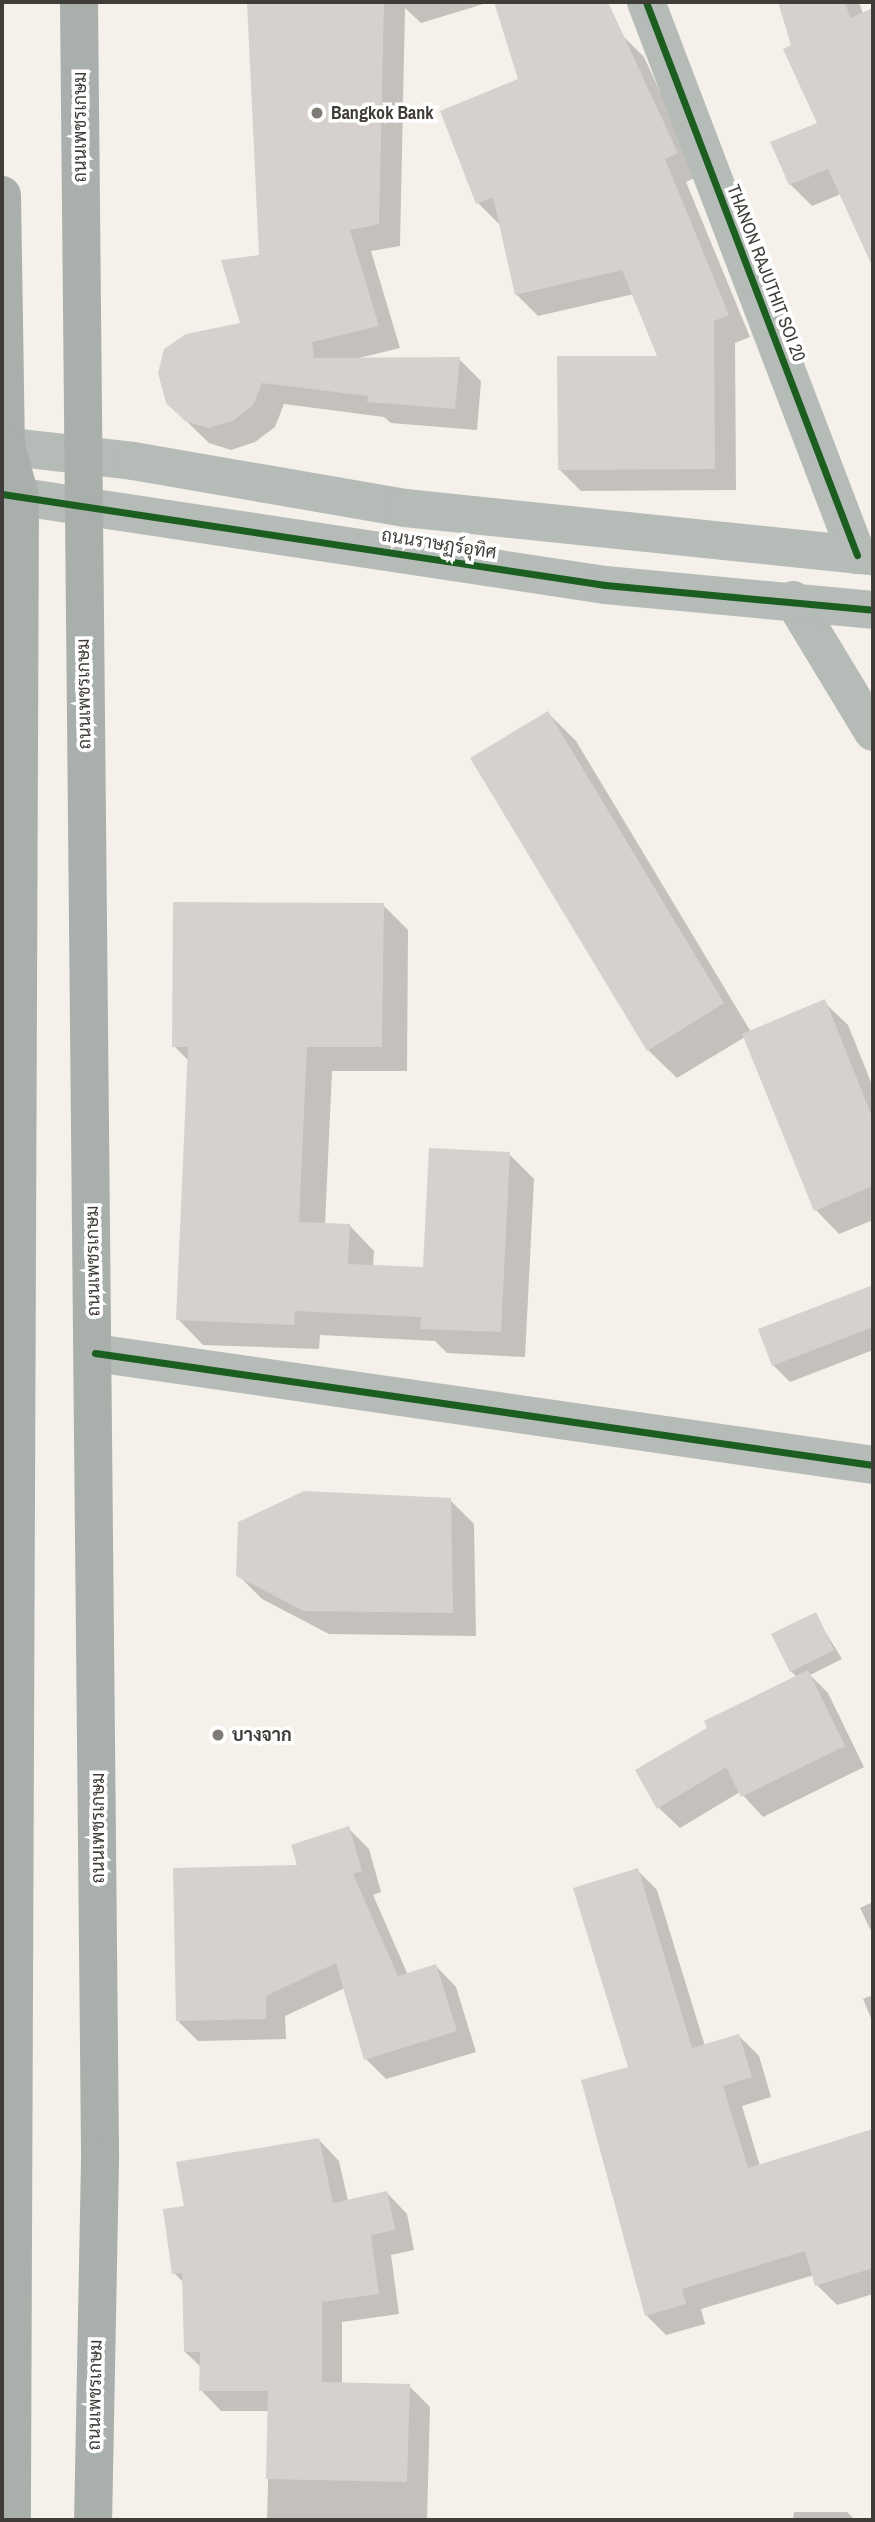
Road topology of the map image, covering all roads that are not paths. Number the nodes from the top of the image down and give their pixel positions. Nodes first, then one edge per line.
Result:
1 (79, 2) edge
2 (646, 2) edge
3 (2, 195) edge
4 (4, 446) edge
5 (82, 454) junction
6 (11, 495) edge
7 (81, 505) junction
8 (865, 556) edge
9 (793, 600) junction
10 (873, 610) edge
11 (873, 732) edge
12 (95, 1353) junction
13 (873, 1465) edge
14 (12, 2520) edge
15 (93, 2520) edge

1 - 5 main road, ถนนเพชรเกษม
2 - 8 street, THANON RAJUTHIT SOI 20
3 - 4 main road
4 - 5 street
4 - 6 main road
5 - 7 main road, ถนนเพชรเกษม
5 - 8 street
6 - 7 street, ถนนราษฏร์อุทิศ
6 - 14 main road
7 - 9 street, ถนนราษฏร์อุทิศ
7 - 12 main road, ถนนเพชรเกษม
9 - 10 street, ถนนราษฏร์อุทิศ
9 - 11 street
12 - 13 street
12 - 15 main road, ถนนเพชรเกษม

